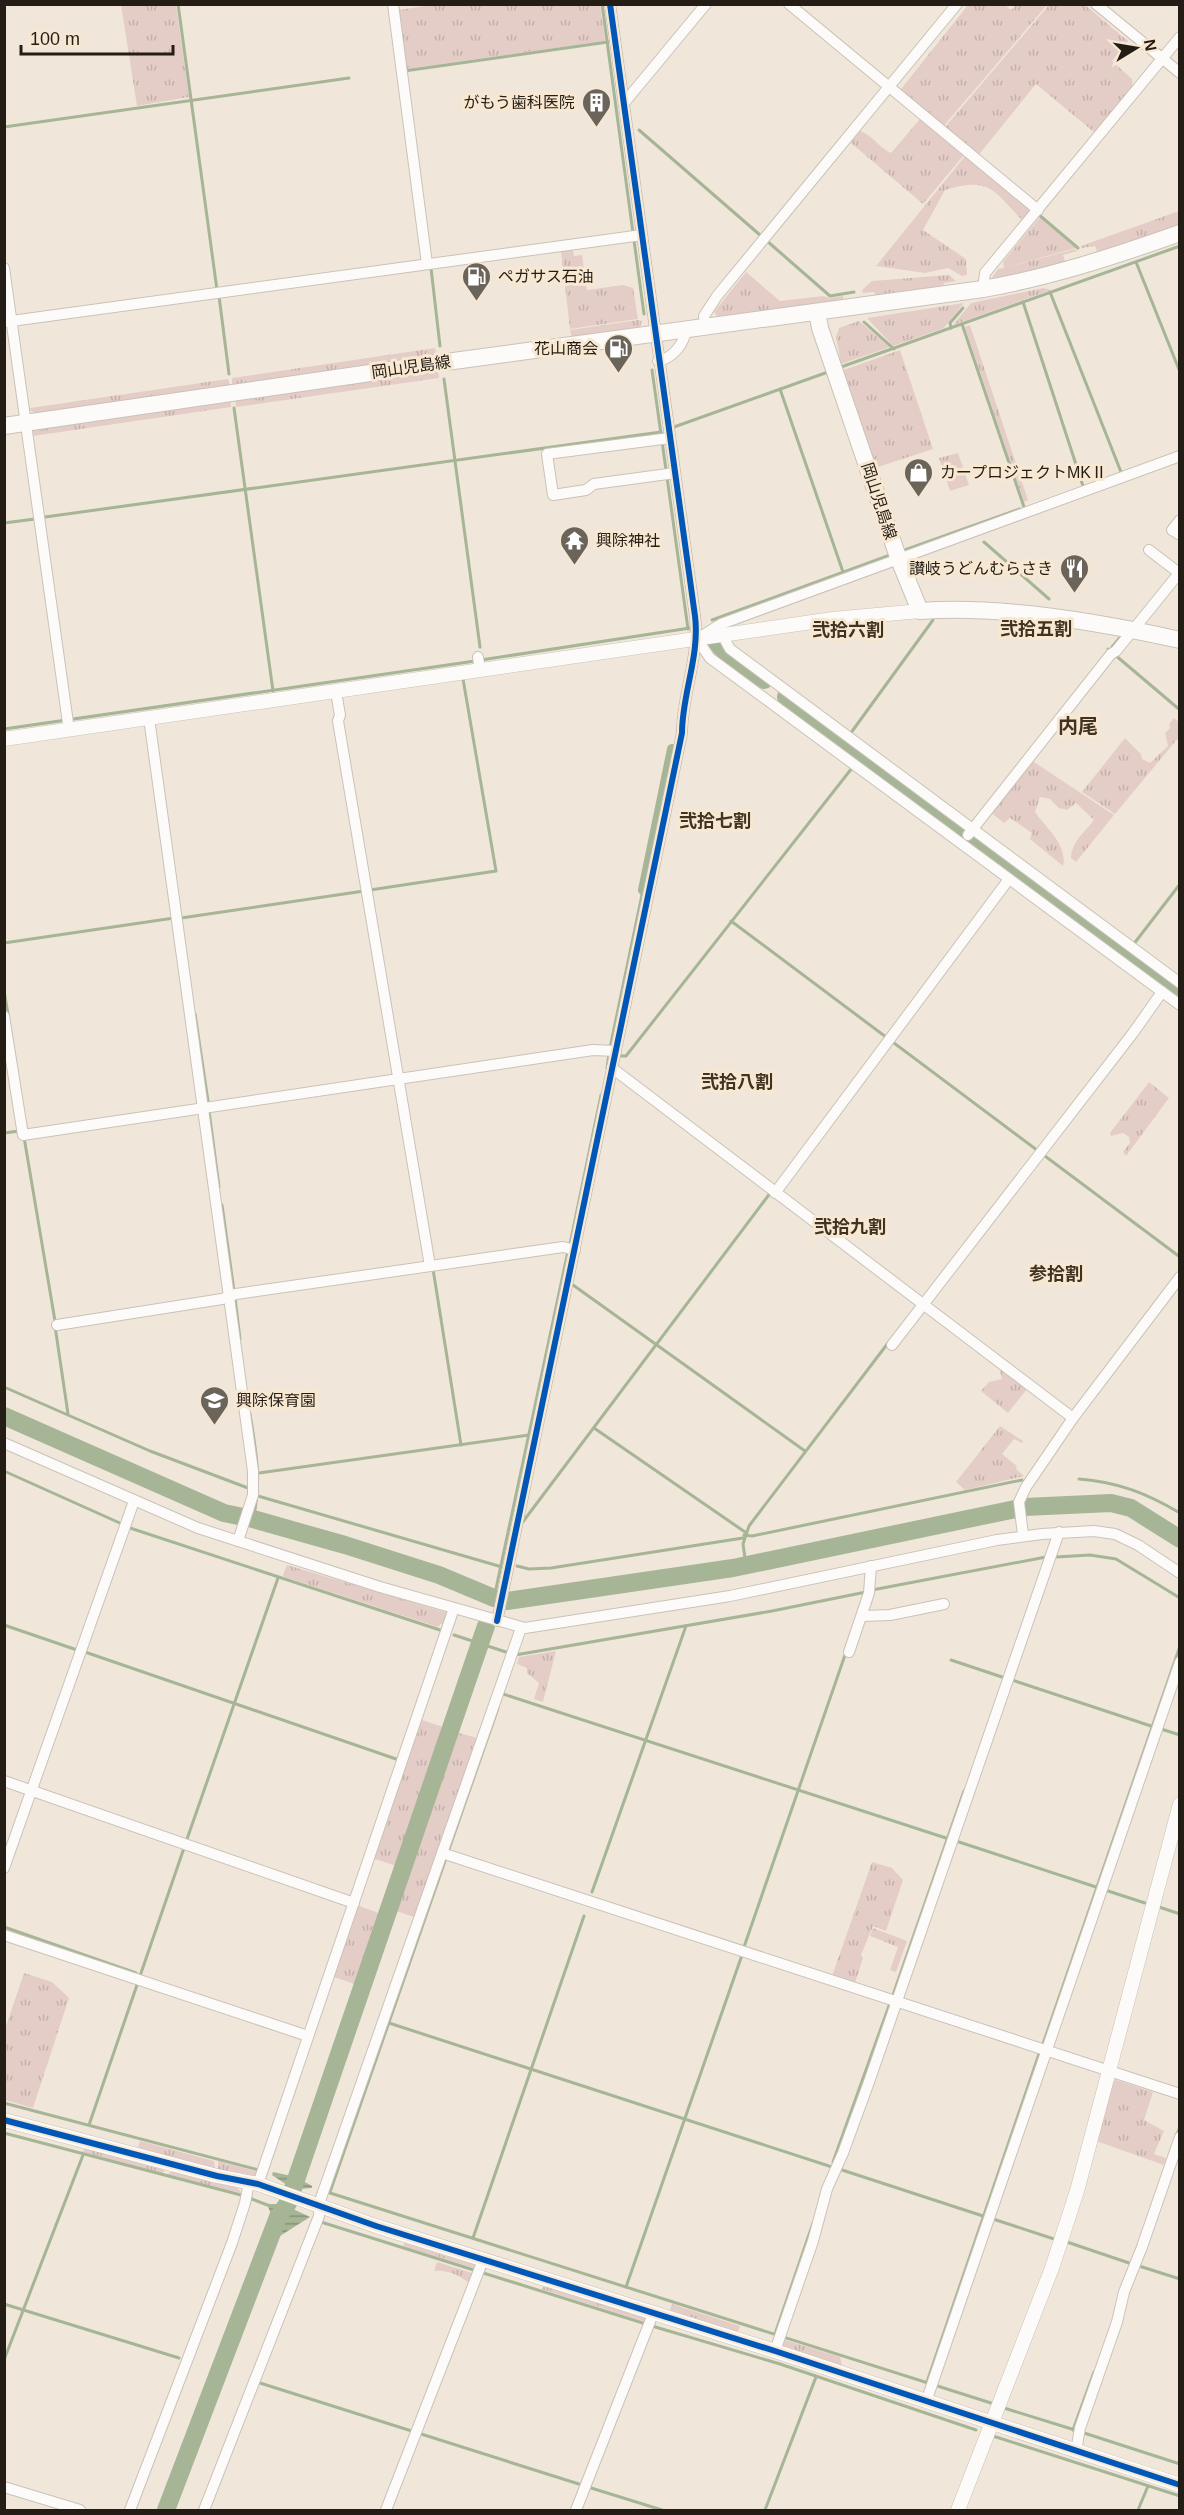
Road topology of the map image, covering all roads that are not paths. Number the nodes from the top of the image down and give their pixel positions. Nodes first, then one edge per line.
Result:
1 (393, 4) edge
2 (610, 4) edge
3 (706, 4) edge
4 (789, 4) edge
5 (957, 4) edge
6 (1096, 4) edge
7 (1179, 37) edge
8 (1162, 58) junction
9 (1179, 73) edge
10 (889, 87) junction
11 (624, 103) junction
12 (1038, 210) junction
13 (1179, 233) edge
14 (637, 235) junction
15 (427, 264) junction
16 (4, 268) edge
17 (983, 289) junction
18 (817, 312) junction
19 (8, 321) edge
20 (705, 327) junction
21 (686, 330) junction
22 (656, 334) junction
23 (658, 361) junction
24 (27, 422) junction
25 (4, 426) edge
26 (665, 438) junction
27 (1179, 456) edge
28 (670, 473) junction
29 (1179, 520) edge
30 (1179, 535) edge
31 (1149, 550) dead end
32 (897, 555) junction
33 (1177, 571) edge
34 (920, 611) junction
35 (1134, 630) junction
36 (697, 639) junction
37 (1179, 640) edge
38 (726, 642) dead end
39 (336, 692) junction
40 (149, 718) junction
41 (69, 723) junction
42 (4, 739) edge
43 (968, 833) junction
44 (1009, 879) junction
45 (1046, 894) junction
46 (1077, 917) junction
47 (1179, 983) edge
48 (1162, 992) junction
49 (1179, 1005) edge
50 (4, 1016) edge
51 (612, 1050) junction
52 (612, 1068) junction
53 (398, 1079) junction
54 (204, 1109) junction
55 (773, 1191) junction
56 (570, 1249) junction
57 (432, 1266) junction
58 (1179, 1277) edge
59 (230, 1296) junction
60 (922, 1304) junction
61 (57, 1325) dead end
62 (892, 1346) dead end
63 (1073, 1418) junction
64 (4, 1443) edge
65 (134, 1501) junction
66 (1059, 1532) junction
67 (1023, 1535) junction
68 (238, 1541) junction
69 (871, 1566) junction
70 (1179, 1573) edge
71 (944, 1604) dead end
72 (454, 1608) junction
73 (862, 1616) junction
74 (498, 1617) junction
75 (521, 1628) junction
76 (849, 1652) dead end
77 (1179, 1662) edge
78 (4, 1781) edge
79 (31, 1790) junction
80 (1179, 1804) edge
81 (446, 1854) junction
82 (4, 1868) edge
83 (352, 1902) junction
84 (4, 1935) edge
85 (895, 2001) junction
86 (308, 2036) junction
87 (1046, 2050) junction
88 (1109, 2070) junction
89 (1179, 2094) edge
90 (4, 2120) edge
91 (1179, 2137) edge
92 (253, 2183) junction
93 (322, 2196) junction
94 (480, 2268) junction
95 (650, 2321) junction
96 (779, 2341) junction
97 (926, 2402) junction
98 (991, 2423) junction
99 (1076, 2451) junction
100 (1179, 2485) edge
101 (4, 2487) edge
102 (80, 2511) edge
103 (130, 2511) edge
104 (204, 2511) edge
105 (386, 2511) edge
106 (576, 2511) edge
107 (957, 2511) edge

1 - 15 street
2 - 11 street
3 - 11 street
4 - 10 street
5 - 10 street
6 - 8 street
7 - 8 street
8 - 9 street
8 - 12 street
10 - 12 street
10 - 20 street
11 - 14 street
12 - 17 street
13 - 17 main road, 岡山児島線
14 - 15 street
14 - 22 street
15 - 19 street
16 - 19 street
17 - 18 main road, 岡山児島線
18 - 20 main road, 岡山児島線
18 - 32 main road, 岡山児島線
19 - 24 street
20 - 21 main road, 岡山児島線
21 - 22 main road, 岡山児島線
21 - 23 street
22 - 23 street
22 - 24 main road, 岡山児島線
23 - 26 street
24 - 25 main road, 岡山児島線
24 - 41 street
26 - 28 street
26 - 28 street
27 - 32 street
28 - 36 street
29 - 30 street
31 - 33 street
32 - 34 main road, 岡山児島線
32 - 36 street
33 - 35 street
34 - 35 main road
34 - 36 street
35 - 37 main road
35 - 43 street
36 - 39 street
36 - 43 street
36 - 51 street
38 - 43 street
39 - 40 street
39 - 53 street
40 - 41 street
40 - 54 street
41 - 42 street
43 - 44 street
43 - 45 street
44 - 45 street
44 - 55 street
45 - 46 street
45 - 46 street
46 - 47 street
46 - 48 street
48 - 49 street
48 - 60 street
50 - 54 street
51 - 52 street
51 - 53 street
52 - 55 street
52 - 56 street
53 - 54 street
53 - 57 street
54 - 59 street
55 - 60 street
56 - 57 street
56 - 74 street
57 - 59 street
58 - 63 street
59 - 61 street
59 - 68 street
60 - 62 street
60 - 63 street
63 - 67 street
64 - 65 street
65 - 68 street
65 - 79 street
66 - 67 street
66 - 70 street
66 - 85 street
67 - 69 street
68 - 72 street
69 - 73 street
69 - 75 street
71 - 73 street
72 - 74 street
72 - 83 street
73 - 76 street
74 - 75 street
75 - 81 street
77 - 87 street
78 - 79 street
79 - 82 street
79 - 83 street
80 - 88 street
81 - 85 street
81 - 93 street
83 - 86 street
84 - 86 street
85 - 87 street
85 - 96 street
86 - 92 street
87 - 88 street
87 - 97 street
88 - 89 street
88 - 98 street
90 - 92 street
91 - 99 street
92 - 93 street
92 - 103 street
93 - 94 street
93 - 104 street
94 - 95 street
94 - 105 street
95 - 96 street
95 - 106 street
96 - 97 street
97 - 98 street
98 - 99 street
98 - 107 street
99 - 100 street
101 - 102 street

